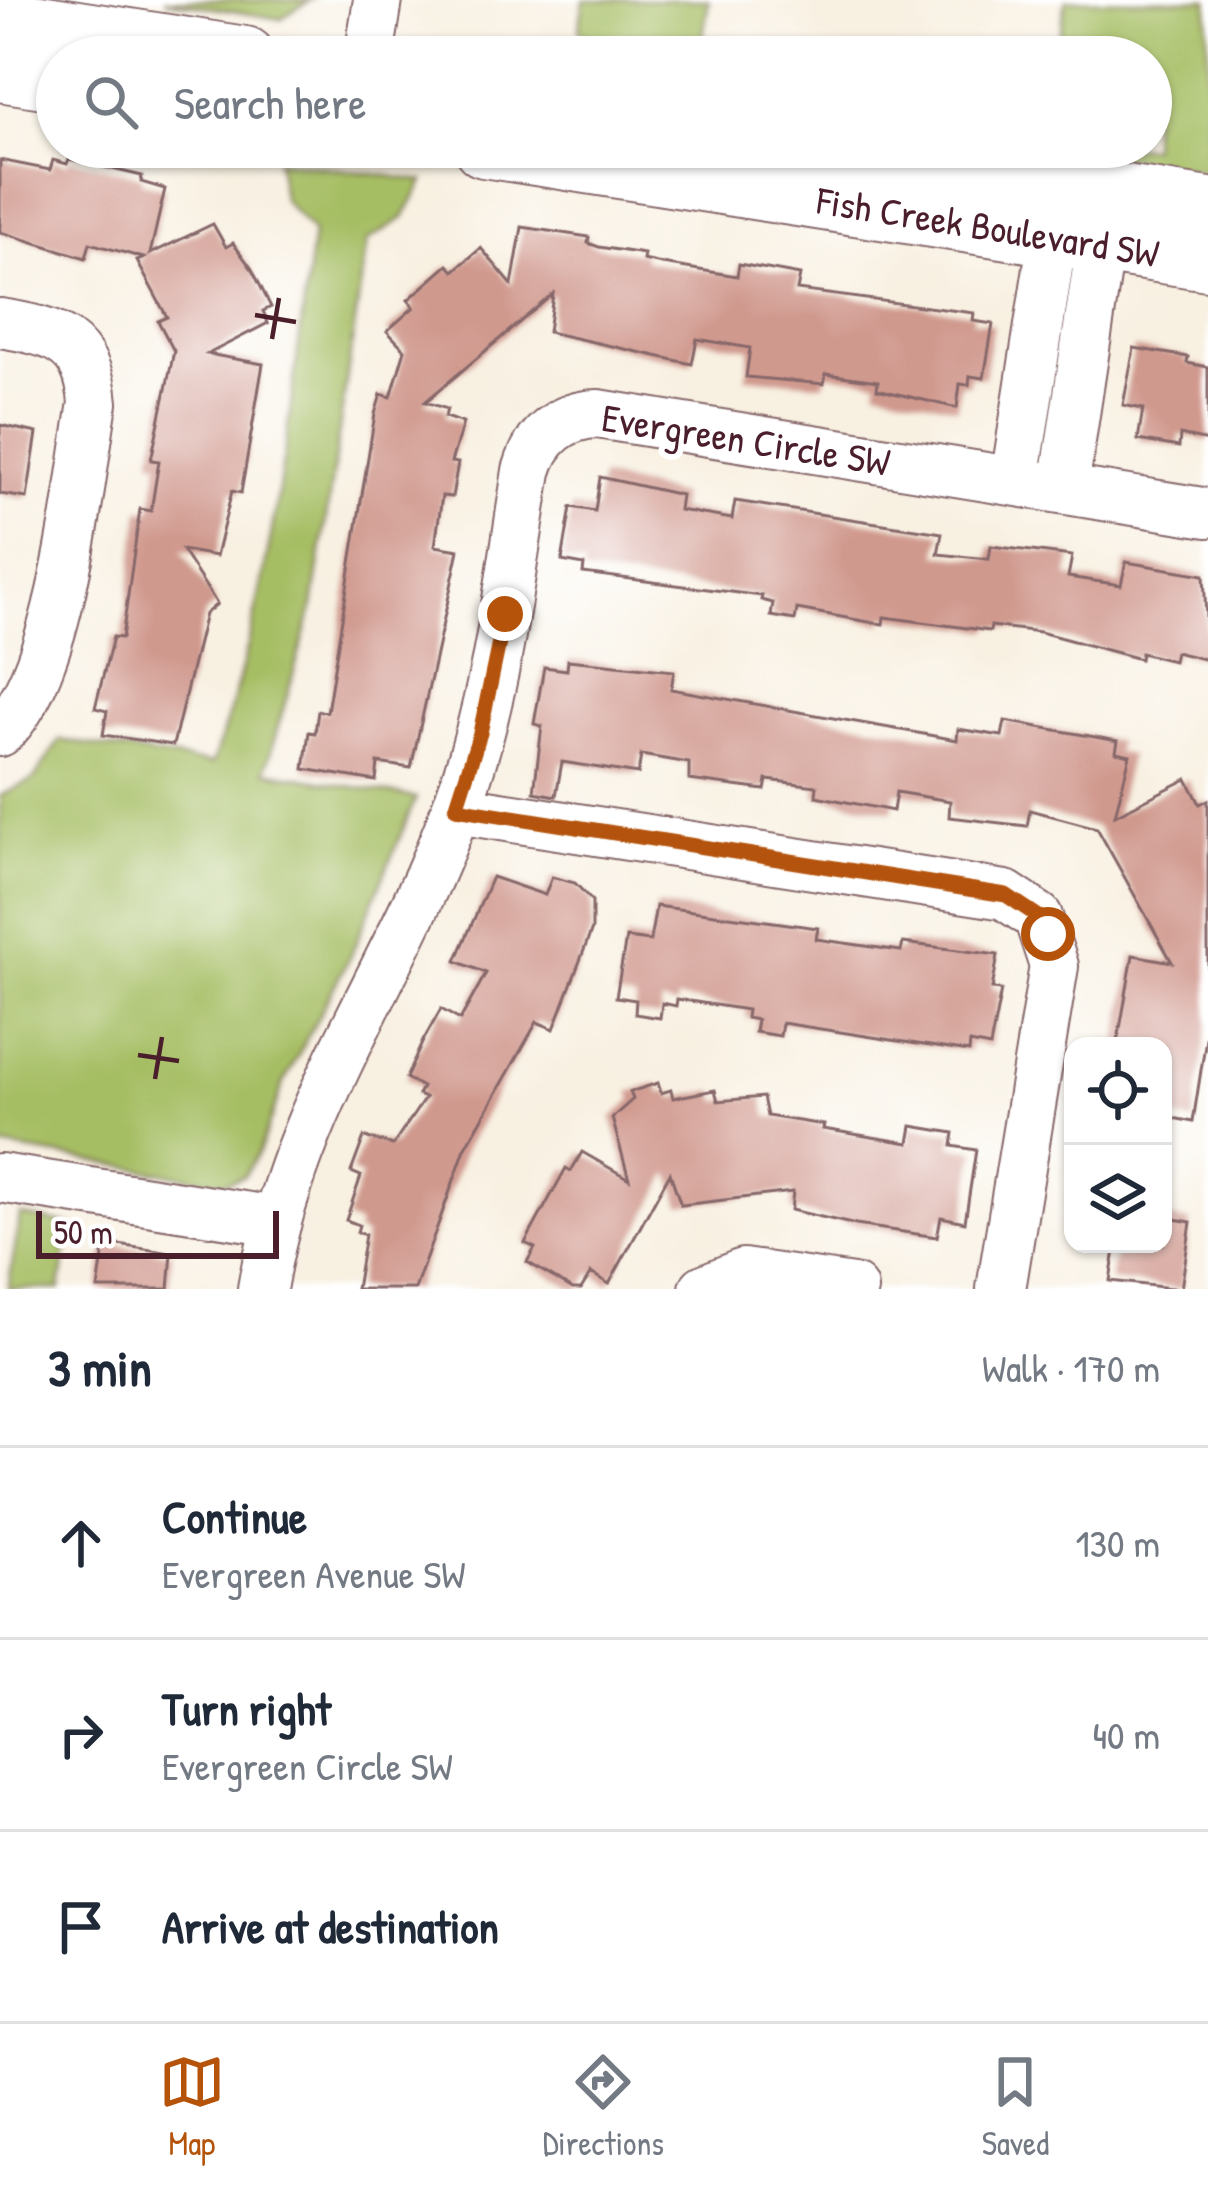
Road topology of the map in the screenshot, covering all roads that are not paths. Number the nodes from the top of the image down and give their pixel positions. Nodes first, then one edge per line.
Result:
1 (378, 0) edge
2 (0, 19) edge
3 (110, 36) edge
4 (372, 36) edge
5 (0, 71) edge
6 (36, 77) edge
7 (649, 168) edge
8 (889, 168) edge
9 (1208, 208) edge
10 (1081, 223) junction
11 (1208, 260) edge
12 (0, 323) edge
13 (1015, 480) junction
14 (1064, 487) junction
15 (1208, 513) edge
16 (0, 733) edge
17 (456, 808) junction
18 (0, 1178) edge
19 (275, 1221) junction
20 (262, 1289) edge
21 (704, 1289) edge
22 (853, 1289) edge
23 (1001, 1289) edge

1 - 4 street
2 - 3 main road
5 - 6 main road
7 - 10 main road, Fish Creek Boulevard SW
8 - 10 main road, Fish Creek Boulevard SW
9 - 10 main road, Fish Creek Boulevard SW
10 - 11 main road, Fish Creek Boulevard SW
10 - 13 street
10 - 14 street
12 - 16 street
13 - 14 street, Evergreen Circle SW
13 - 17 street, Evergreen Circle SW
14 - 15 street, Evergreen Circle SW
17 - 19 street, Evergreen Circle SW
17 - 23 street
18 - 19 street
19 - 20 street, Evergreen Circle SW
21 - 22 street

